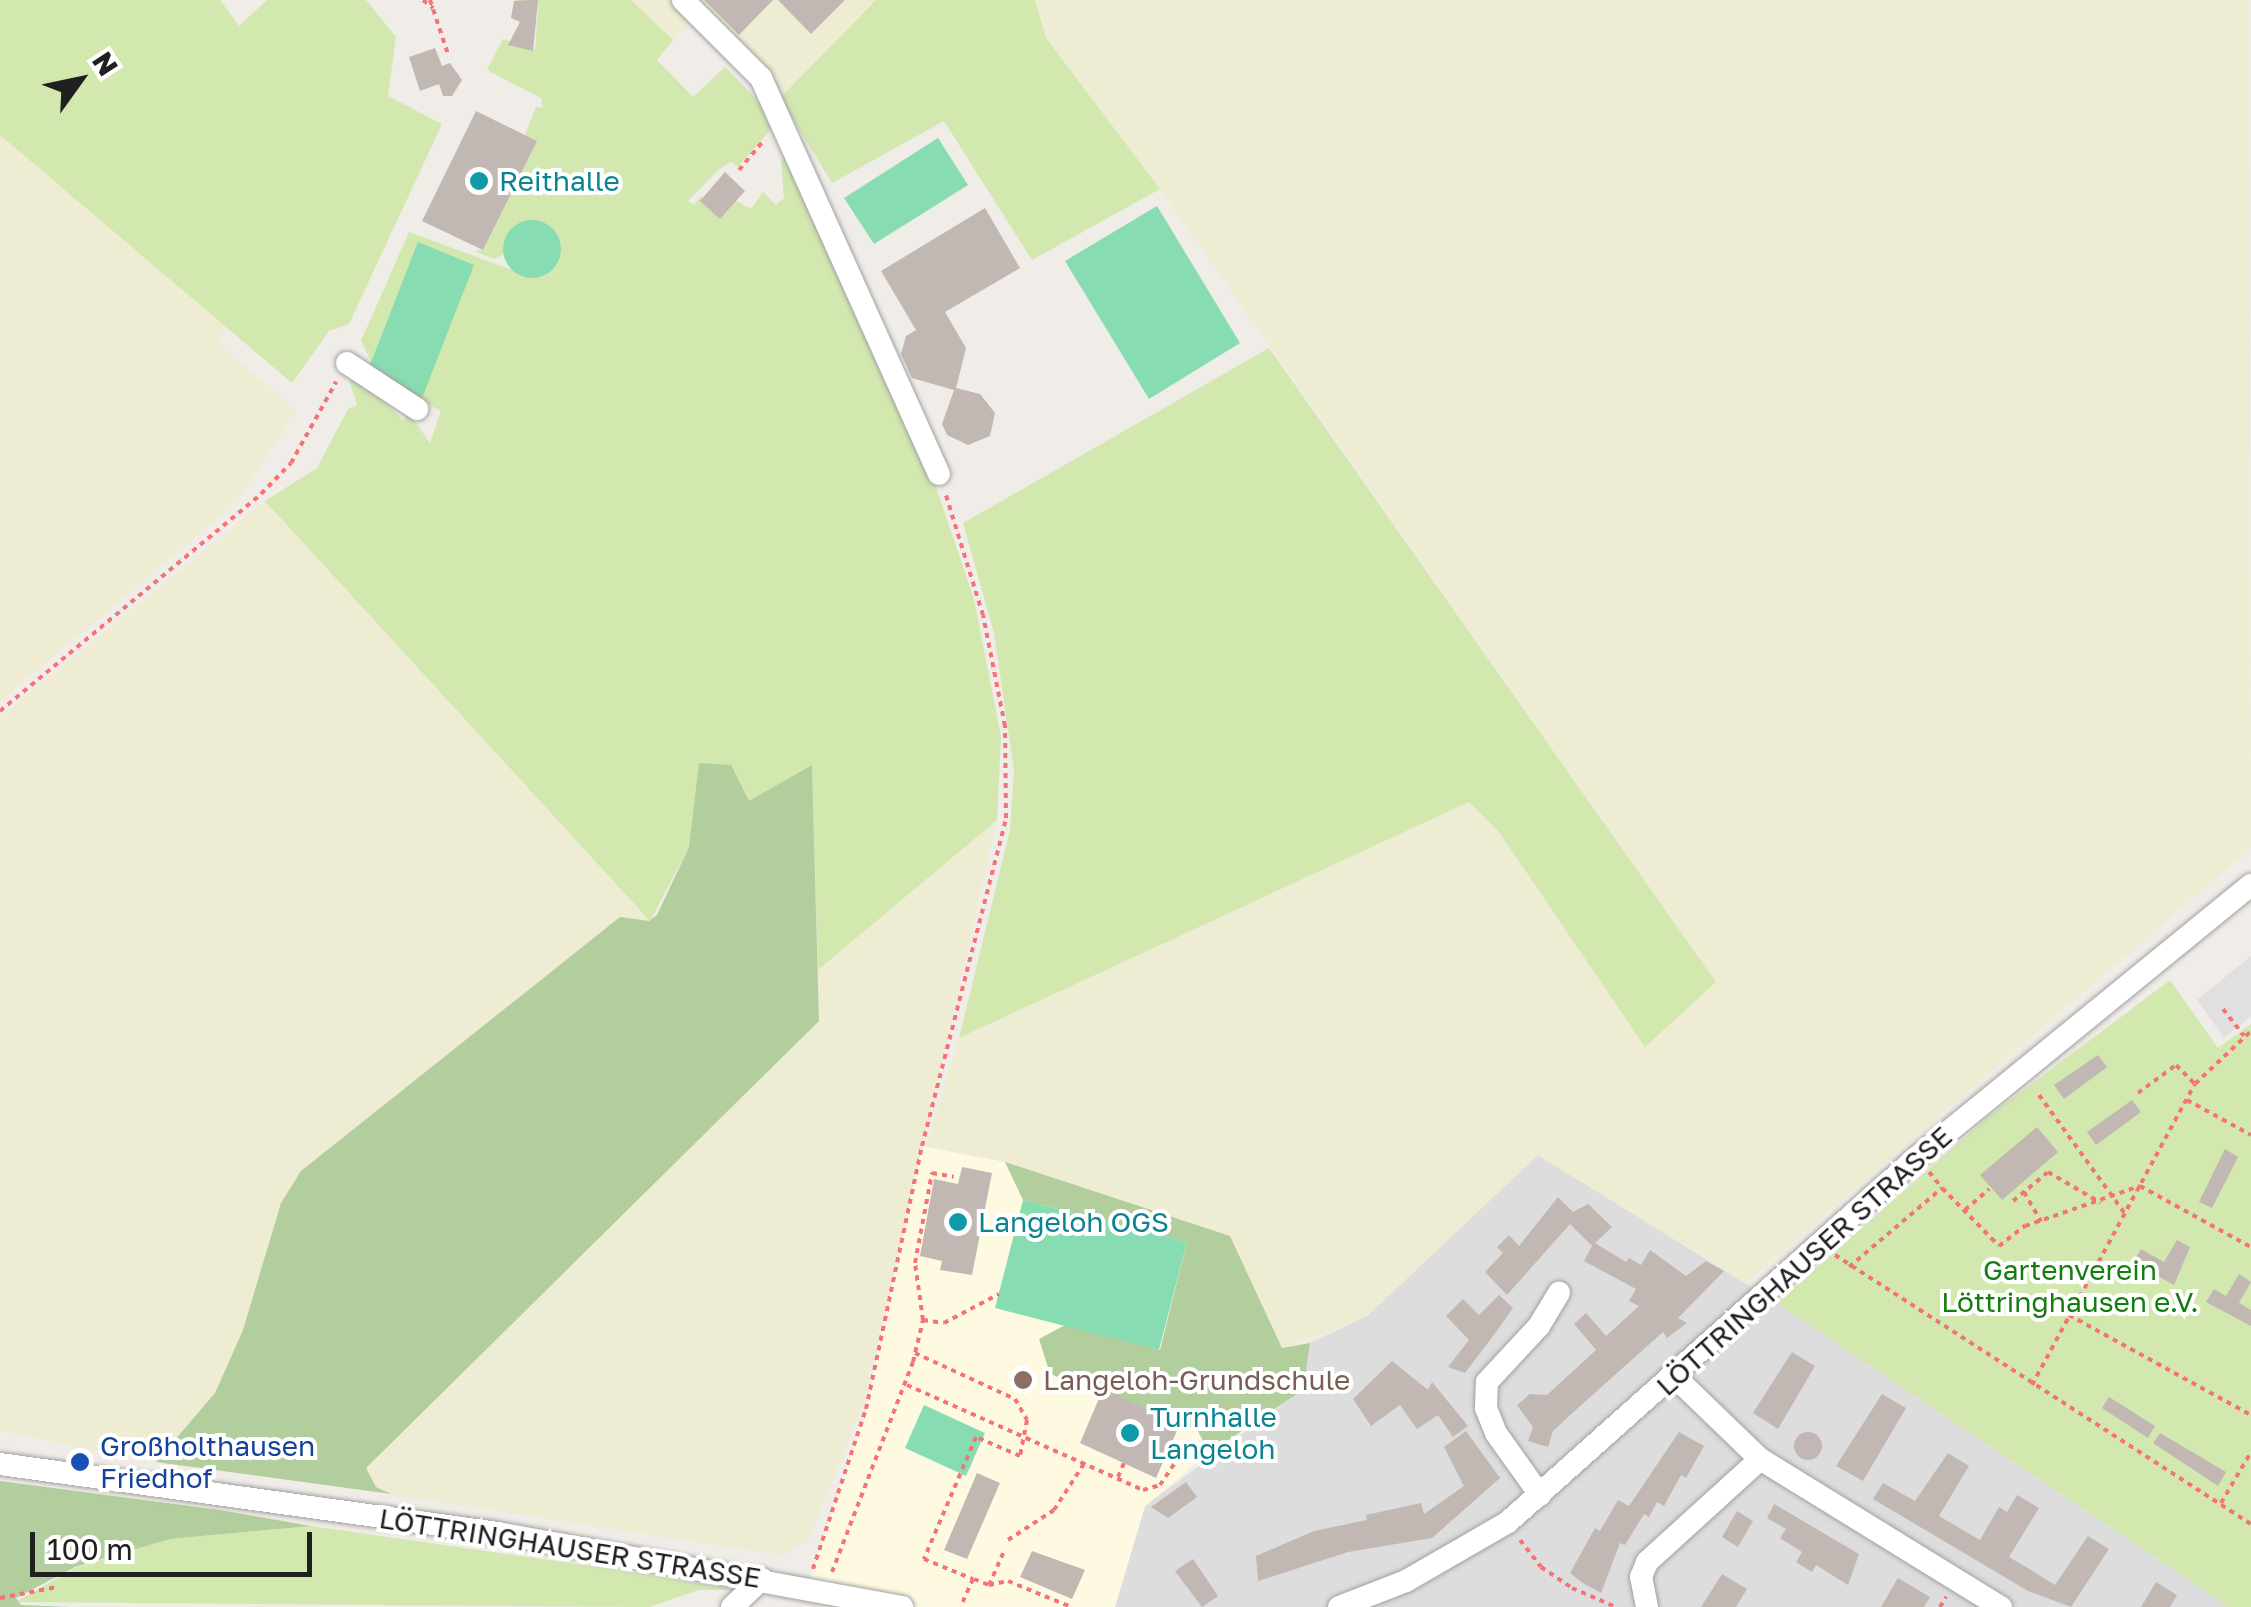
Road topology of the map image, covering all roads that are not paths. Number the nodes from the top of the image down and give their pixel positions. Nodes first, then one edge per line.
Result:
1 (683, 0) edge
2 (347, 363) road end
3 (418, 410) dead end
4 (939, 474) road end
5 (2251, 885) edge
6 (1559, 1293) dead end
7 (1674, 1376) junction
8 (1760, 1459) junction
9 (0, 1464) edge
10 (1540, 1496) junction
11 (762, 1579) junction
12 (805, 1593) edge
13 (732, 1607) edge
14 (902, 1607) edge
15 (1339, 1607) edge
16 (1647, 1607) edge
17 (2001, 1607) edge

1 - 4 street
2 - 3 street
5 - 7 street, LÖTTRINGHAUSER STRASSE
6 - 10 street
7 - 8 street
7 - 10 street, LÖTTRINGHAUSER STRASSE
8 - 16 street
8 - 17 street
9 - 11 street, LÖTTRINGHAUSER STRASSE
10 - 15 street, LÖTTRINGHAUSER STRASSE
11 - 12 street, LÖTTRINGHAUSER STRASSE
11 - 13 street
12 - 14 street, LÖTTRINGHAUSER STRASSE

